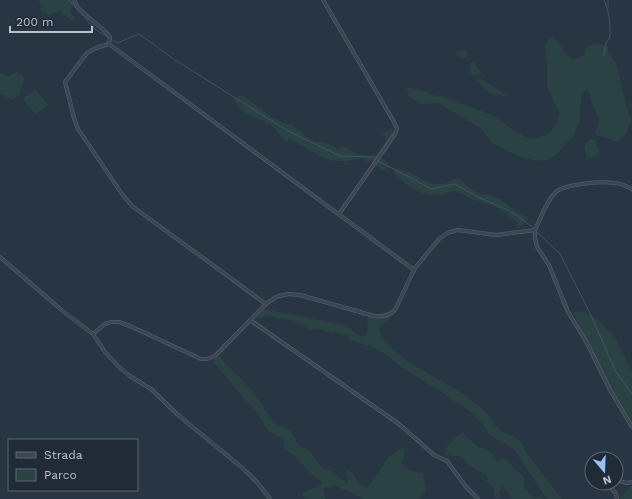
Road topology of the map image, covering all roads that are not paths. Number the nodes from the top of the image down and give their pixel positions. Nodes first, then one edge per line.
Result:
1 (74, 0) edge
2 (323, 0) edge
3 (109, 44) junction
4 (632, 189) edge
5 (339, 214) junction
6 (535, 230) junction
7 (0, 257) edge
8 (414, 270) junction
9 (266, 304) junction
10 (250, 320) junction
11 (93, 334) junction
12 (632, 427) edge
13 (270, 499) edge
14 (478, 499) edge

1 - 3 street
2 - 5 street
3 - 5 street
3 - 9 street
4 - 6 street
5 - 8 street
6 - 8 street
6 - 12 street
7 - 11 street
8 - 9 street
9 - 10 street
10 - 11 street
10 - 14 street
11 - 13 street

